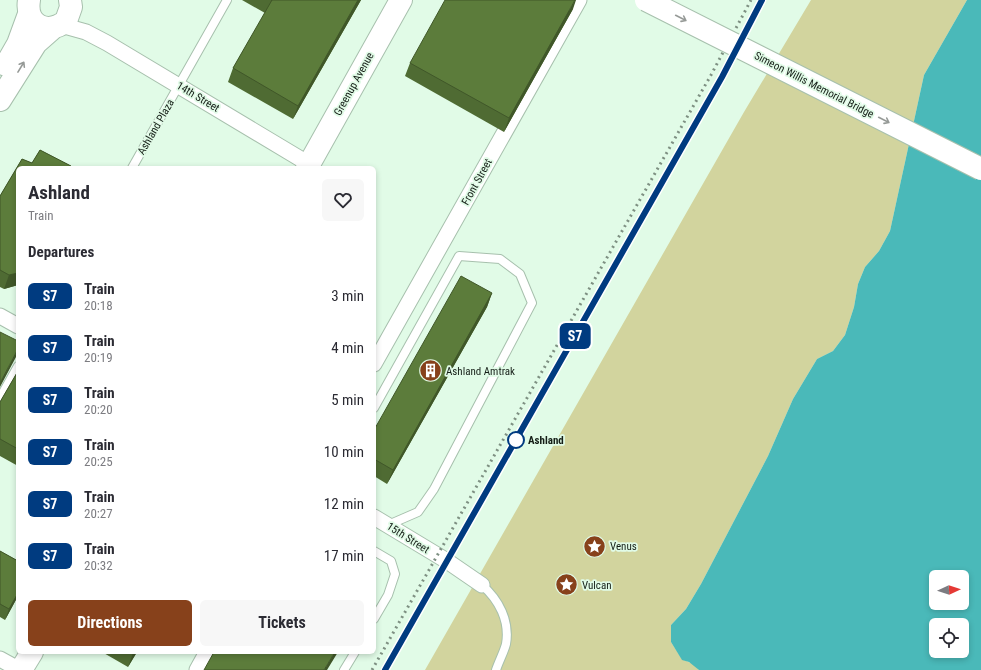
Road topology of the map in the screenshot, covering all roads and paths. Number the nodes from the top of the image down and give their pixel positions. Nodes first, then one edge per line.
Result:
1 (227, 0) edge
2 (401, 0) edge
3 (580, 0) edge
4 (646, 0) edge
5 (29, 7) edge
6 (63, 16) edge
7 (0, 74) edge
8 (180, 86) junction
9 (0, 100) edge
10 (133, 166) edge
11 (308, 166) edge
12 (981, 169) edge
13 (0, 316) edge
14 (16, 325) edge
15 (376, 360) edge
16 (16, 370) edge
17 (0, 398) edge
18 (376, 404) edge
19 (376, 518) edge
20 (388, 525) junction
21 (376, 553) edge
22 (482, 586) joint
23 (376, 616) edge
24 (31, 654) edge
25 (206, 654) edge
26 (354, 654) edge
27 (0, 659) edge
28 (21, 670) edge
29 (197, 670) edge
30 (344, 670) edge
31 (496, 670) edge

1 - 8 lane, Ashland Plaza
2 - 11 main road, Greenup Avenue
3 - 15 street, Front Street
4 -> 12 main road, Simeon Willis Memorial Bridge, bridge
5 - 6 main road
5 - 7 main road
6 - 8 street, 14th Street
9 -> 6 main road
8 - 10 lane, Ashland Plaza
8 - 11 street, 14th Street
13 - 14 street
16 - 17 lane
18 - 20 lane
19 - 20 street, 15th Street
20 - 22 street, 15th Street
21 - 23 lane
22 - 31 lane
24 - 28 main road
25 - 29 street
26 - 30 lane
27 - 28 street

